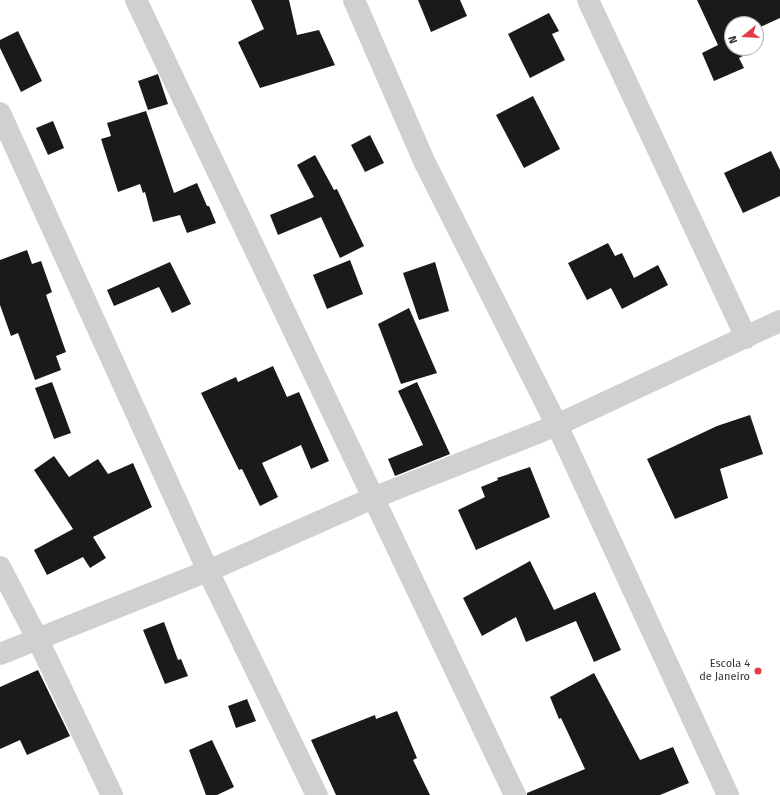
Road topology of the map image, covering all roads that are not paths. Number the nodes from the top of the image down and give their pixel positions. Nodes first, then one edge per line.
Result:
1 (136, 0) edge
2 (354, 0) edge
3 (588, 0) edge
4 (0, 113) edge
5 (780, 321) edge
6 (746, 338) junction
7 (557, 425) junction
8 (373, 498) junction
9 (0, 567) edge
10 (208, 571) junction
11 (38, 640) junction
12 (0, 654) edge
13 (112, 795) edge
14 (317, 795) edge
15 (515, 795) edge
16 (728, 795) edge

1 - 8 street
2 - 7 street
3 - 6 street
4 - 10 street
5 - 6 street
6 - 7 street
7 - 8 street
7 - 16 street
8 - 10 street
8 - 15 street
9 - 11 street
10 - 11 street
10 - 14 street
11 - 12 street
11 - 13 street

